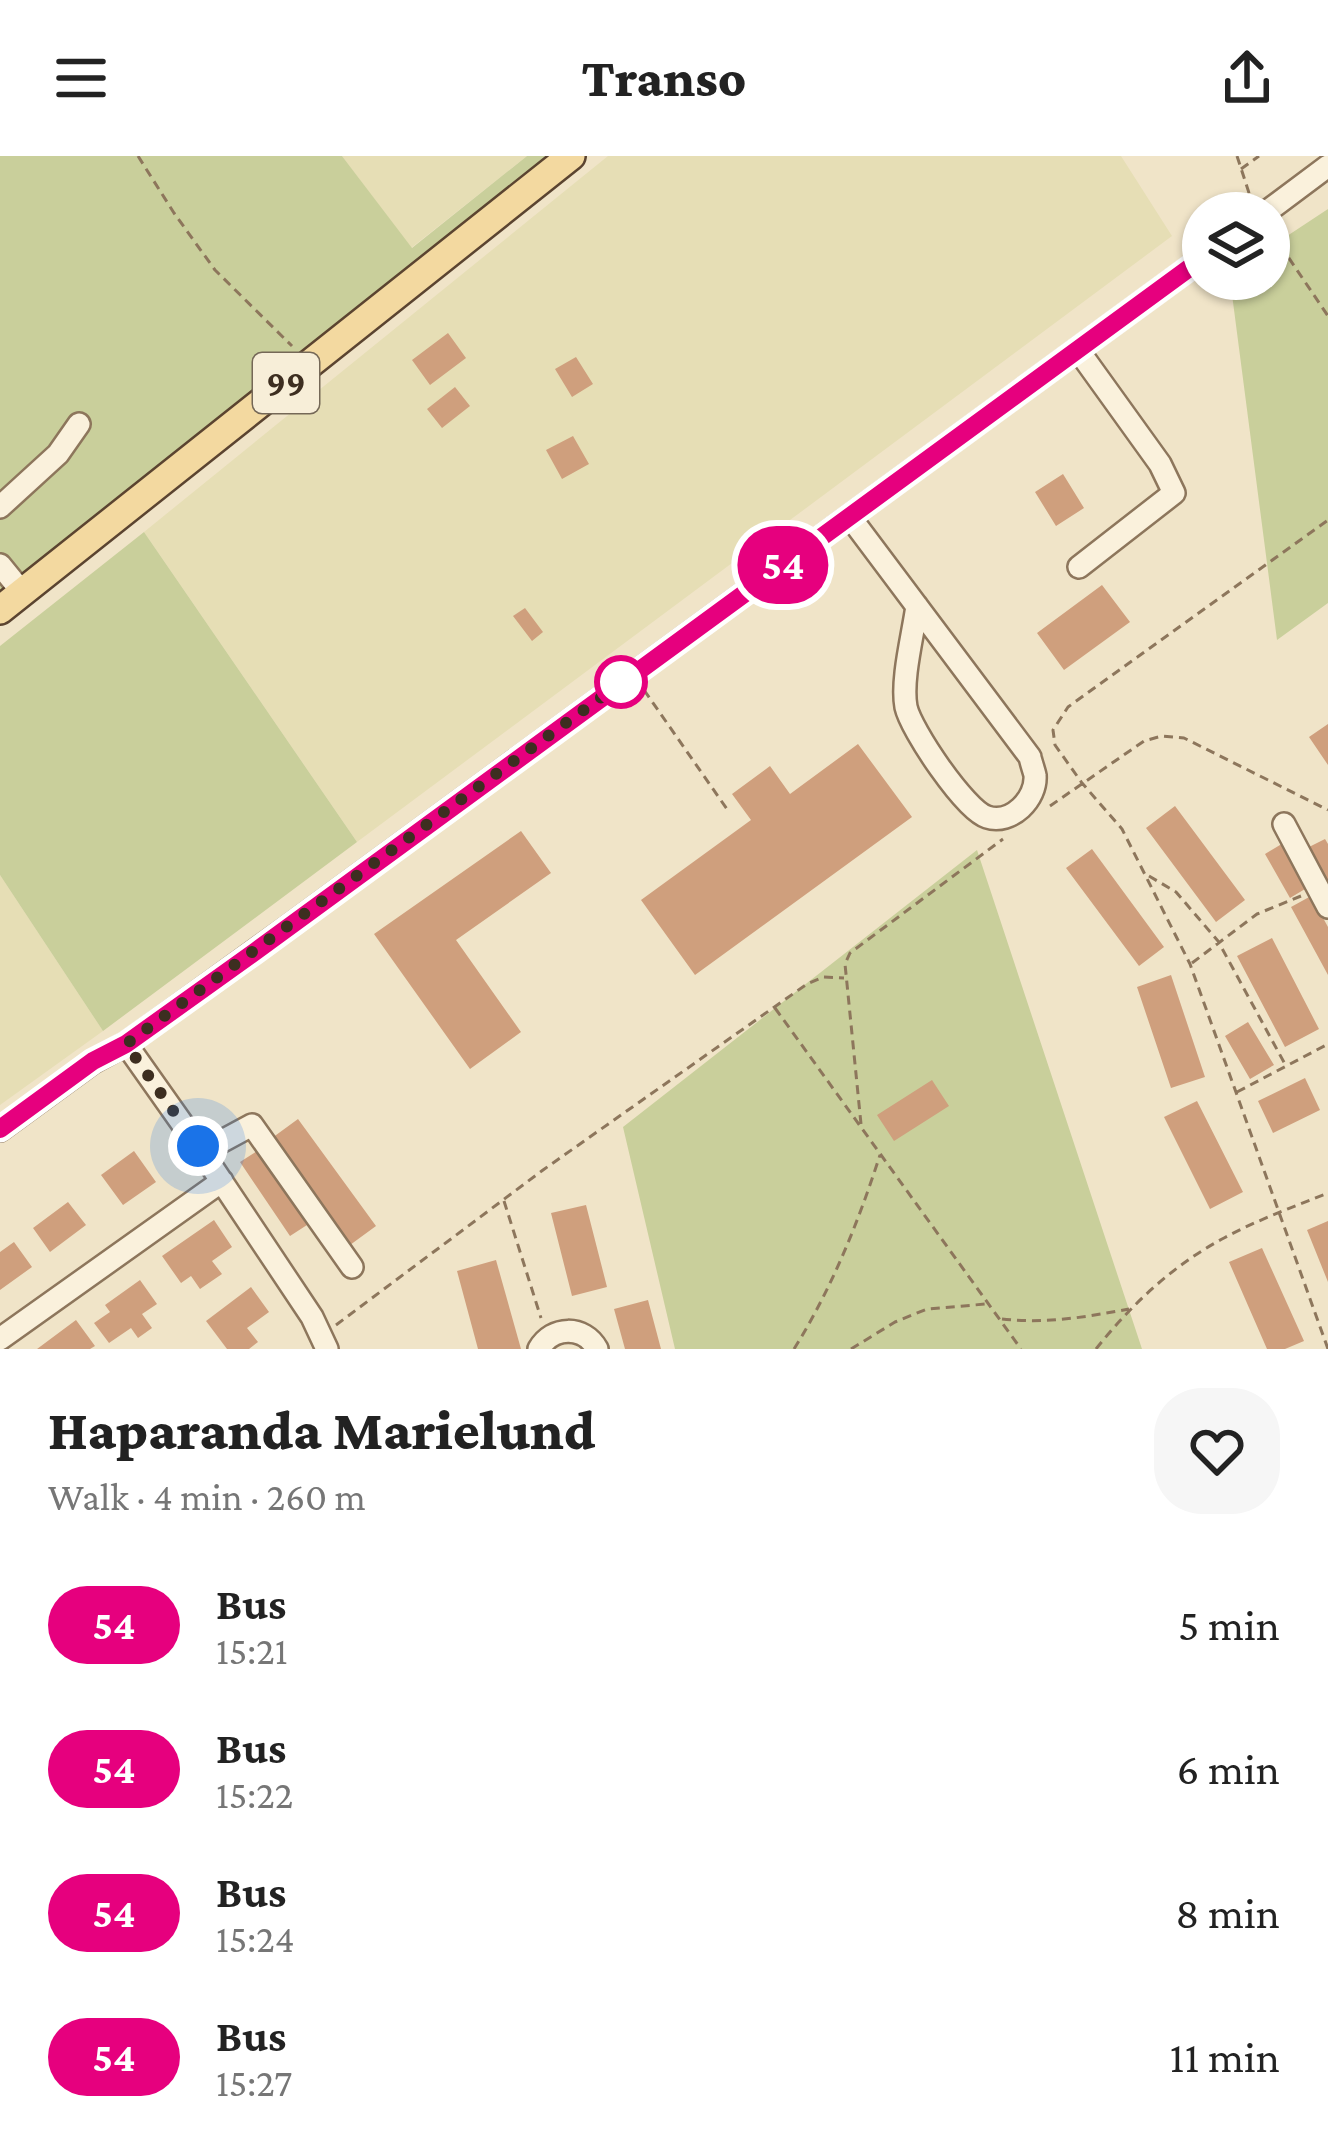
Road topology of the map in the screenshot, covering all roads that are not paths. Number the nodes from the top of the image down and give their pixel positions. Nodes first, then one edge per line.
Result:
1 (571, 156) edge
2 (1328, 166) edge
3 (1284, 192) edge
4 (1182, 273) edge
5 (1078, 350) junction
6 (79, 424) dead end
7 (0, 507) edge
8 (850, 517) junction
9 (0, 565) edge
10 (1079, 567) dead end
11 (11, 601) edge
12 (917, 606) junction
13 (1284, 824) dead end
14 (1323, 898) edge
15 (126, 1044) junction
16 (0, 1130) edge
17 (202, 1152) junction
18 (222, 1181) junction
19 (352, 1268) dead end
20 (0, 1339) edge
21 (543, 1344) edge
22 (320, 1346) edge
23 (597, 1349) edge

1 - 11 main road, 99
2 - 3 street
4 - 5 street
5 - 8 street
5 - 10 street
6 - 7 street
8 - 12 street
8 - 15 street
9 - 11 street
12 - 12 street
13 - 14 street
15 - 16 street
15 - 17 street
17 - 18 street
17 - 19 street
18 - 20 street
18 - 22 street
21 - 23 street

